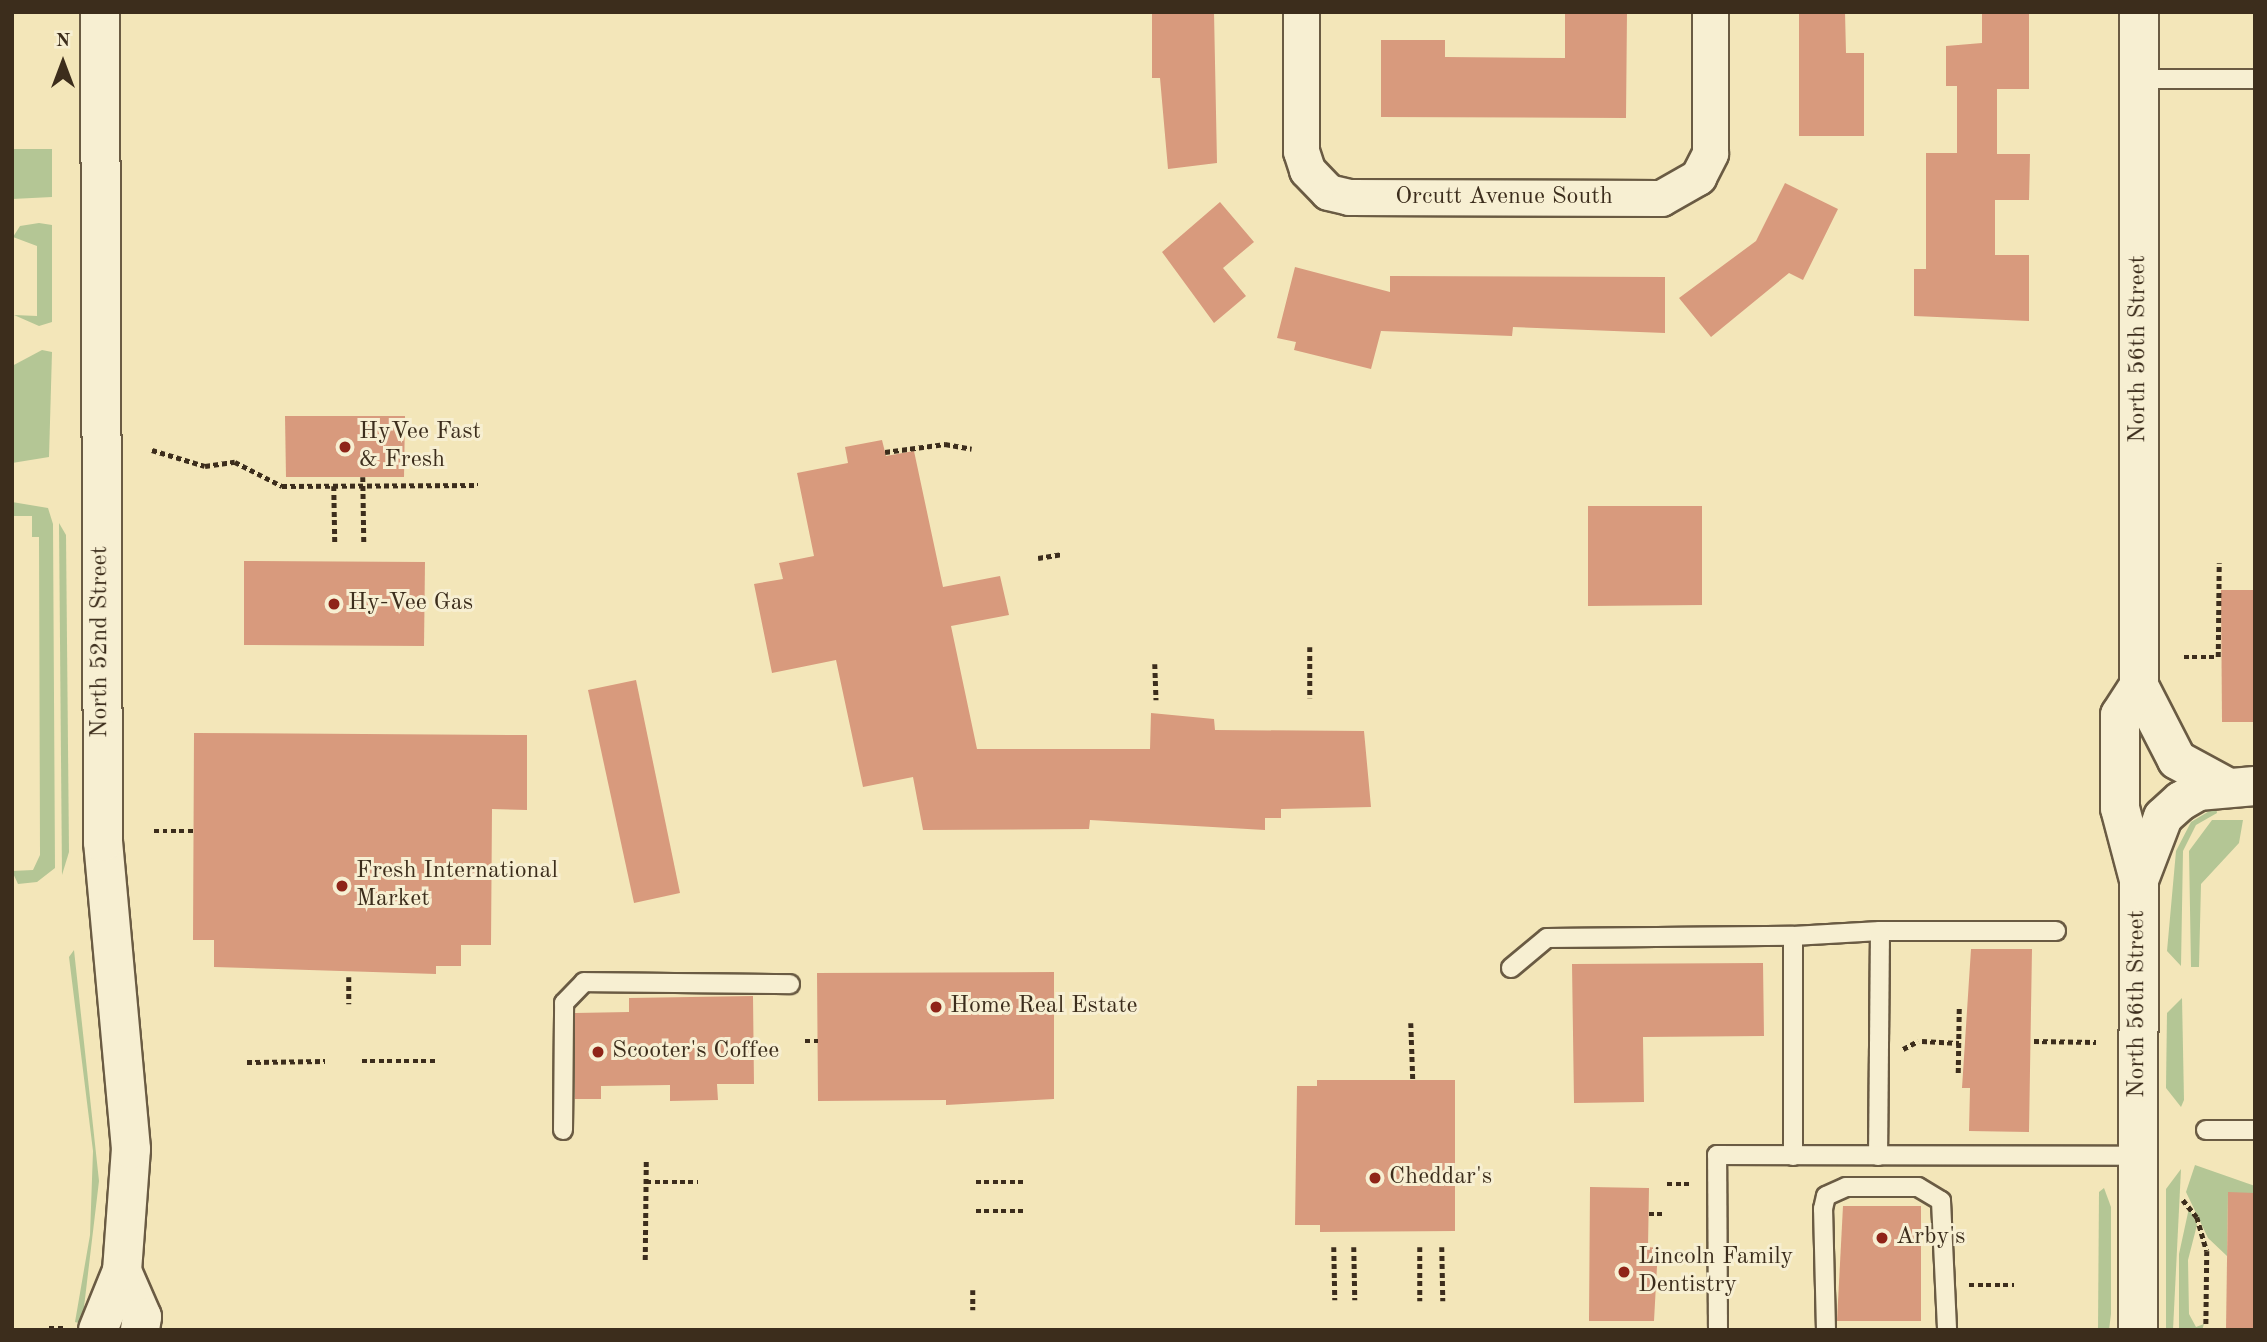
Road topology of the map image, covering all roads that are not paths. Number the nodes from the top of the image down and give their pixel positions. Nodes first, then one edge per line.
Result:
1 (100, 12) edge
2 (1301, 12) edge
3 (1710, 12) edge
4 (2139, 12) edge
5 (2139, 79) junction
6 (2255, 79) edge
7 (2139, 686) junction
8 (2240, 786) edge
9 (2139, 880) junction
10 (1880, 931) junction
11 (2056, 932) dead end
12 (1793, 936) junction
13 (1511, 968) dead end
14 (790, 984) dead end
15 (563, 1130) dead end
16 (2206, 1130) dead end
17 (2255, 1130) edge
18 (1793, 1156) junction
19 (1878, 1156) junction
20 (2138, 1156) junction
21 (122, 1271) junction
22 (98, 1330) edge
23 (140, 1330) edge
24 (1718, 1330) edge
25 (1826, 1330) edge
26 (1947, 1330) edge
27 (2138, 1330) edge

1 - 21 main road, North 52nd Street
2 - 3 street, Orcutt Avenue South
4 - 5 main road, North 56th Street
5 - 6 lane
5 - 7 main road, North 56th Street
7 - 8 main road, North 56th Street
7 - 9 main road, North 56th Street
8 - 9 main road
9 - 20 main road, North 56th Street
10 - 11 lane
10 - 12 lane
10 - 19 lane
12 - 13 lane
12 - 18 lane
14 - 15 lane
16 - 17 lane
18 - 19 lane
18 - 24 lane
19 - 20 lane
20 - 27 main road, North 56th Street
21 - 22 main road, North 52nd Street
21 - 23 main road, North 52nd Street
25 - 26 lane

